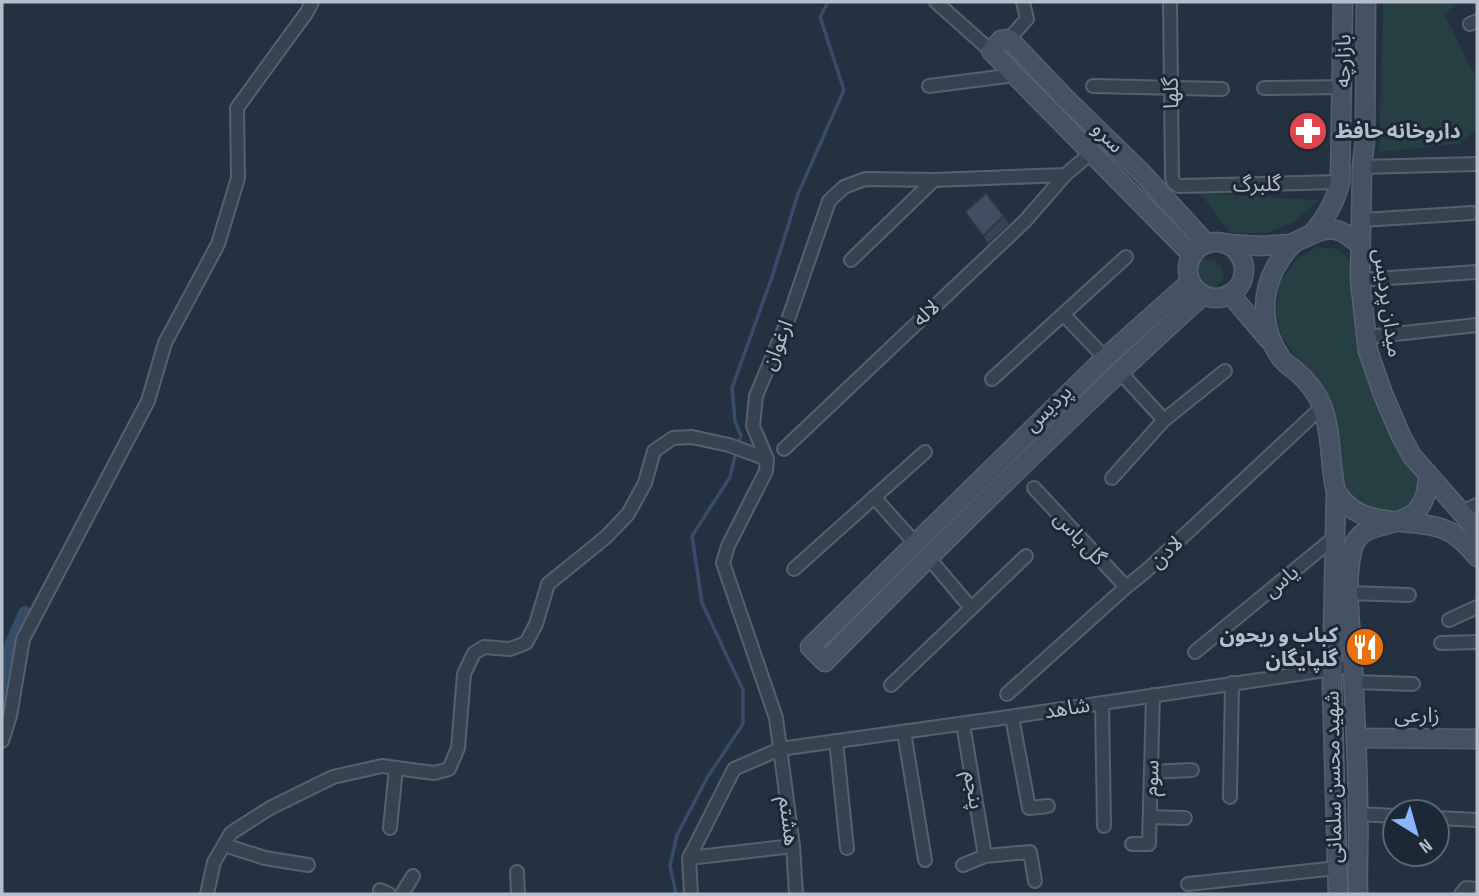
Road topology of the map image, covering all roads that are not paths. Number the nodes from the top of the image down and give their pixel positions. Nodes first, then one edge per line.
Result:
1 (312, 2) edge
2 (936, 2) edge
3 (1023, 2) edge
4 (1170, 2) edge
5 (1343, 2) edge
6 (1366, 2) edge
7 (1009, 39) junction
8 (991, 51) junction
9 (1015, 75) junction
10 (929, 86) dead end
11 (1093, 86) dead end
12 (1171, 87) junction
13 (1342, 87) junction
14 (1264, 88) dead end
15 (1222, 89) dead end
16 (1065, 98) junction
17 (1050, 111) junction
18 (1091, 153) junction
19 (1477, 164) edge
20 (1362, 167) junction
21 (1065, 175) junction
22 (934, 180) junction
23 (1174, 183) joint
24 (1340, 183) junction
25 (1472, 213) dead end
26 (1362, 220) junction
27 (1313, 233) junction
28 (1206, 243) junction
29 (1228, 244) junction
30 (1292, 244) junction
31 (1360, 246) junction
32 (1192, 255) junction
33 (1126, 257) dead end
34 (851, 260) dead end
35 (1477, 272) edge
36 (1360, 280) junction
37 (1190, 282) junction
38 (1203, 295) junction
39 (1230, 295) junction
40 (1063, 315) junction
41 (1477, 325) edge
42 (1367, 337) junction
43 (1271, 343) junction
44 (1105, 358) junction
45 (1119, 371) junction
46 (1225, 371) dead end
47 (992, 379) dead end
48 (1322, 407) junction
49 (1164, 421) junction
50 (784, 449) dead end
51 (925, 452) dead end
52 (767, 458) junction
53 (1428, 474) junction
54 (1112, 478) dead end
55 (1034, 488) dead end
56 (1336, 492) junction
57 (874, 498) junction
58 (1469, 508) edge
59 (1398, 522) junction
60 (1477, 530) edge
61 (1335, 537) junction
62 (915, 543) junction
63 (1026, 556) dead end
64 (928, 557) junction
65 (1477, 557) edge
66 (794, 569) dead end
67 (1126, 587) junction
68 (1348, 593) junction
69 (1409, 595) dead end
70 (1477, 607) edge
71 (971, 608) junction
72 (1449, 620) dead end
73 (1477, 642) edge
74 (1441, 643) dead end
75 (1195, 652) dead end
76 (1333, 669) junction
77 (1354, 674) junction
78 (1232, 683) junction
79 (1413, 684) dead end
80 (891, 685) dead end
81 (1007, 694) dead end
82 (1153, 695) junction
83 (1102, 703) junction
84 (1012, 717) junction
85 (963, 724) junction
86 (904, 732) junction
87 (1356, 738) junction
88 (1477, 739) edge
89 (2, 741) edge
90 (836, 741) junction
91 (780, 749) junction
92 (396, 768) junction
93 (1192, 770) dead end
94 (1151, 772) junction
95 (1230, 797) dead end
96 (1048, 806) dead end
97 (1358, 814) junction
98 (1381, 815) edge
99 (1150, 817) junction
100 (1185, 818) dead end
101 (1451, 819) edge
102 (1477, 820) edge
103 (1104, 826) dead end
104 (390, 828) dead end
105 (1132, 844) dead end
106 (224, 845) junction
107 (793, 846) junction
108 (847, 848) dead end
109 (985, 856) junction
110 (689, 858) junction
111 (925, 860) dead end
112 (307, 865) dead end
113 (963, 865) dead end
114 (1337, 867) junction
115 (517, 872) dead end
116 (413, 876) dead end
117 (1035, 881) dead end
118 (1188, 884) dead end
119 (207, 894) edge
120 (402, 894) edge
121 (517, 894) edge
122 (691, 894) edge
123 (796, 894) edge
124 (1338, 894) edge
125 (1357, 894) edge

1 - 89 street
2 - 8 street
3 - 7 street
4 - 12 street, گلها
5 - 13 street, بازارچه
6 - 20 street, بازارچه
7 - 8 street
7 - 16 street, سرو
8 - 9 street, سرو
9 - 10 street
9 - 17 street, سرو
11 - 12 street
12 - 15 street
12 - 23 street, گلها
13 - 14 street
13 - 24 street, بازارچه
16 - 17 street
16 - 28 street, سرو
17 - 18 street, سرو
18 - 21 street
18 - 32 street, سرو
19 - 20 street
20 - 26 street, بازارچه
21 - 22 street, ارغوان
21 - 50 street, لاله
22 - 34 street
22 - 52 street, ارغوان
23 - 24 street, گلبرگ
24 - 27 street, بازارچه
25 - 26 street
26 - 31 street, بازارچه
27 - 30 street, میدان پردیس
27 - 31 street, میدان پردیس
28 - 29 street
28 - 32 street
29 - 30 street
29 - 39 street
30 - 43 street, میدان پردیس
31 - 36 street, میدان پردیس
32 - 37 street
33 - 40 street
35 - 36 street
36 - 42 street, میدان پردیس
37 - 38 street
37 - 44 street, پردیس
38 - 39 street
38 - 45 street, پردیس
39 - 43 street
40 - 44 street
40 - 47 street
41 - 42 street
42 - 53 street, میدان پردیس
43 - 48 street, میدان پردیس
44 - 45 street
44 - 62 street, پردیس
45 - 49 street
45 - 64 street, پردیس
46 - 49 street
48 - 56 street, میدان پردیس
48 - 67 street, لادن
49 - 54 street
51 - 57 street
52 - 91 street
52 - 92 street
53 - 58 street, میدان پردیس
53 - 59 street
55 - 67 street, گل یاس
56 - 59 street
56 - 61 street, شهید محسن سلمانی
57 - 62 street
57 - 66 street
58 - 60 street, میدان پردیس
59 - 65 street
59 - 68 street, شهید محسن سلمانی
61 - 75 street, یاس
61 - 76 street, شهید محسن سلمانی
62 - 64 street
62 - 64 street, پردیس
63 - 71 street
64 - 71 street
67 - 81 street, لادن
68 - 69 street
68 - 77 street, شهید محسن سلمانی
70 - 72 street
71 - 80 street
73 - 74 street
76 - 77 street, شاهد
76 - 78 street, شاهد
76 - 114 street, شهید محسن سلمانی
77 - 79 street, شاهد
77 - 87 street, شهید محسن سلمانی
78 - 82 street, شاهد
78 - 95 street
82 - 83 street, شاهد
82 - 94 street, سوم
83 - 84 street, شاهد
83 - 103 street
84 - 85 street, شاهد
84 - 96 street
85 - 86 street, شاهد
85 - 109 street, پنجم
86 - 90 street, شاهد
86 - 111 street
87 - 88 street, زارعی
87 - 97 street, شهید محسن سلمانی
90 - 91 street, شاهد
90 - 108 street
91 - 107 street, هشتم
91 - 110 street, شاهد
92 - 104 street
92 - 106 street
93 - 94 street
94 - 99 street, سوم
97 - 98 street
97 - 125 street, شهید محسن سلمانی
99 - 100 street
99 - 105 street, سوم
101 - 102 street
106 - 112 street
106 - 119 street
107 - 110 street
107 - 123 street, هشتم
109 - 113 street
109 - 117 street
110 - 122 street
114 - 118 street
114 - 124 street, شهید محسن سلمانی
115 - 121 street
116 - 120 street

